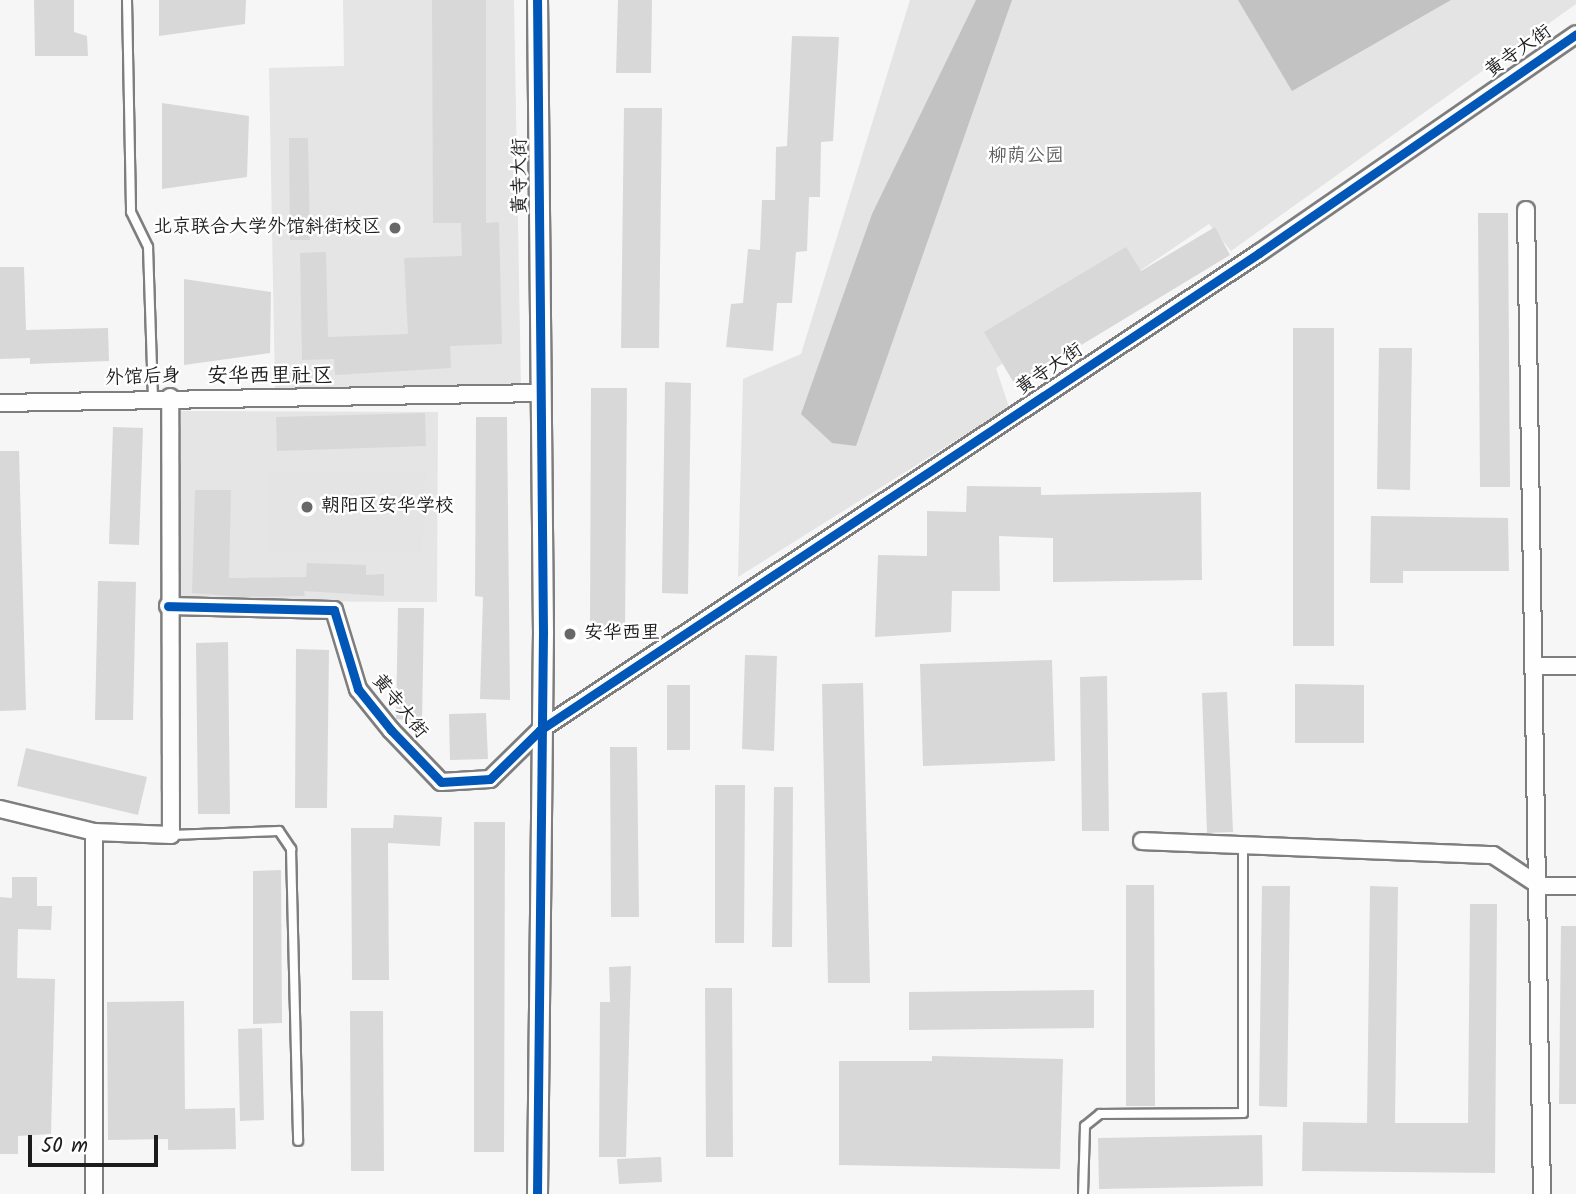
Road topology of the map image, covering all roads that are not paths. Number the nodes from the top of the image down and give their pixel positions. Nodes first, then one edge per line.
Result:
1 (127, 0) edge
2 (537, 0) edge
3 (1576, 34) edge
4 (1526, 210) dead end
5 (540, 393) junction
6 (170, 397) junction
7 (153, 399) junction
8 (0, 403) edge
9 (168, 606) junction
10 (1534, 666) junction
11 (1576, 666) edge
12 (540, 730) junction
13 (0, 809) edge
14 (94, 832) junction
15 (171, 835) junction
16 (1142, 841) dead end
17 (1243, 845) junction
18 (1540, 886) junction
19 (1576, 886) edge
20 (298, 1141) dead end
21 (94, 1194) edge
22 (537, 1194) edge
23 (1083, 1194) edge
24 (1542, 1194) edge

1 - 7 lane
2 - 5 street, 黄寺大街
3 - 12 street, 黄寺大街
4 - 10 street
5 - 6 street, 外馆后身
5 - 12 street, 黄寺大街
6 - 7 street, 外馆后身
6 - 9 street
7 - 8 street, 外馆后身
9 - 12 street, 黄寺大街
9 - 15 street
10 - 11 street
10 - 18 street
12 - 22 street, 黄寺大街
13 - 14 street
14 - 15 street
14 - 21 street
15 - 20 lane
16 - 17 street
17 - 18 street
17 - 23 lane
18 - 19 street
18 - 24 street

